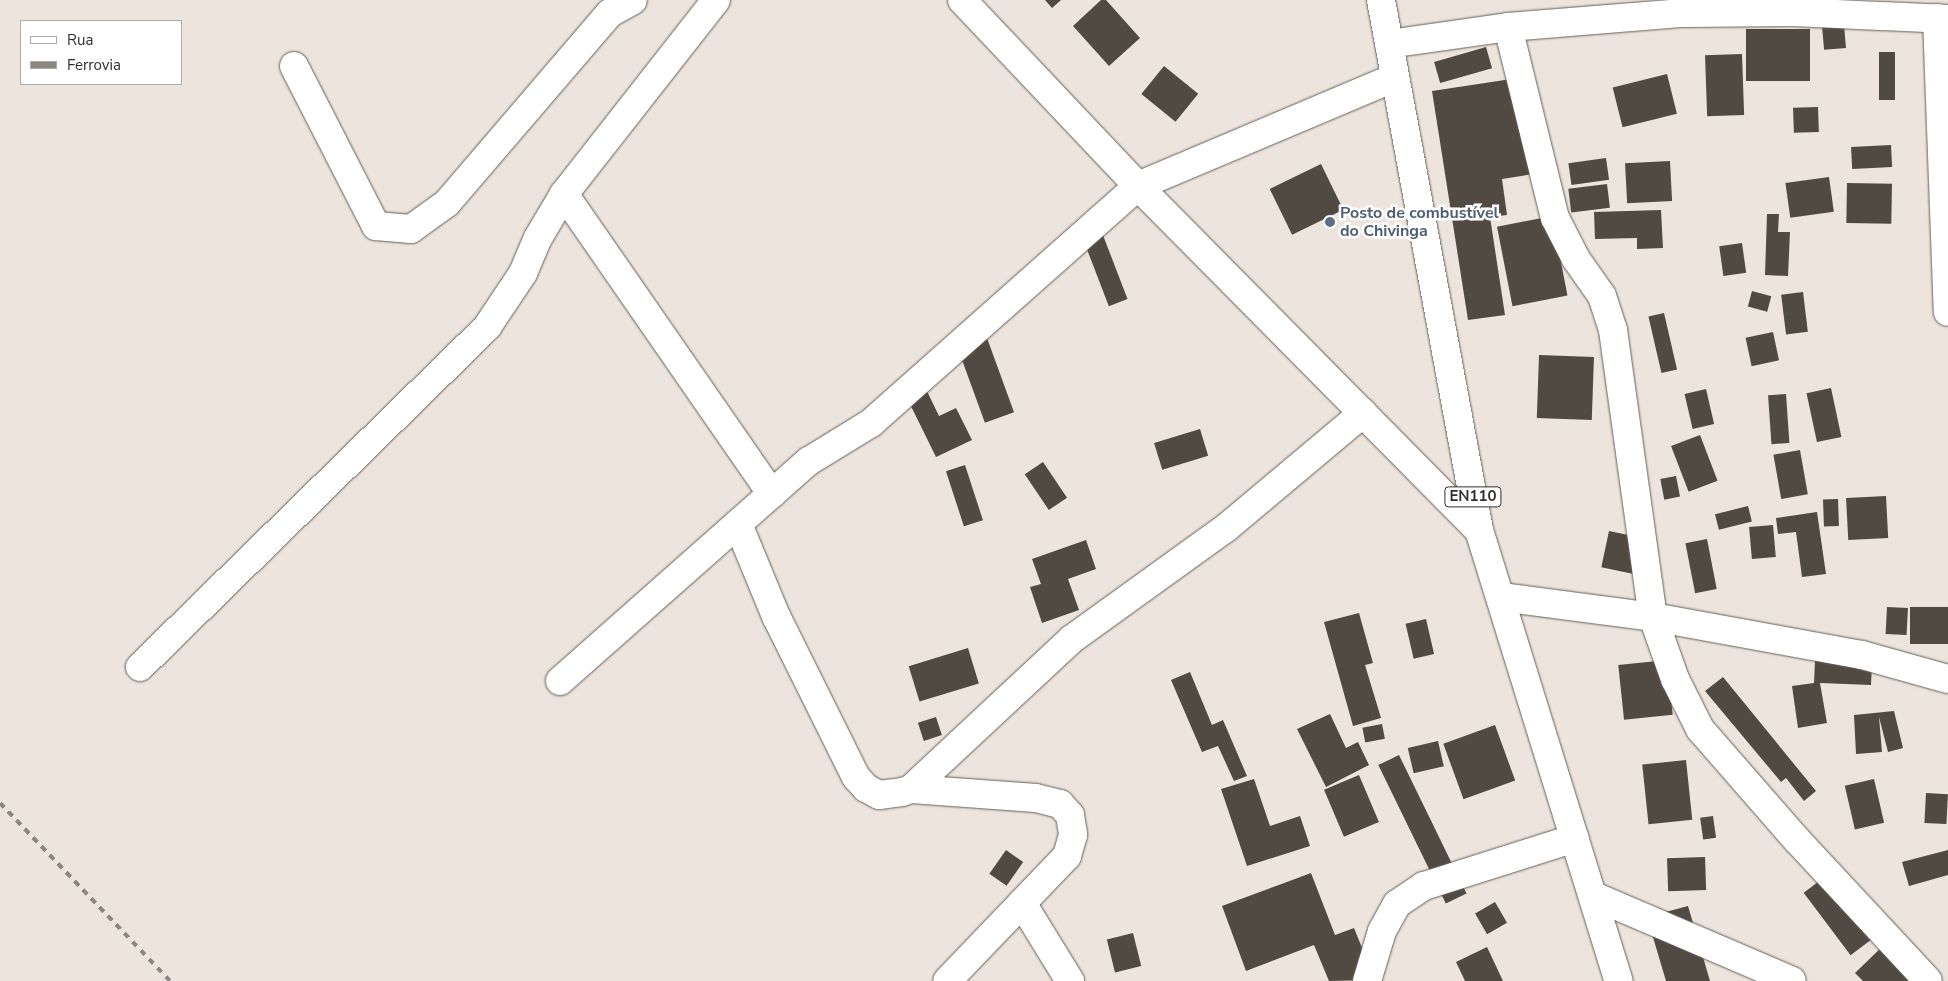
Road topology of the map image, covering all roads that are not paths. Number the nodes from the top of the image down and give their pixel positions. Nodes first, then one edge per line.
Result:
1 (633, 0) edge
2 (716, 0) edge
3 (962, 0) edge
4 (1381, 0) edge
5 (1688, 6) edge
6 (1942, 18) edge
7 (1508, 27) junction
8 (1389, 44) junction
9 (294, 66) dead end
10 (1394, 78) junction
11 (1138, 186) junction
12 (564, 194) junction
13 (1948, 312) edge
14 (1363, 413) junction
15 (772, 494) junction
16 (738, 524) junction
17 (1479, 530) junction
18 (1501, 597) junction
19 (1653, 618) junction
20 (140, 667) dead end
21 (1948, 679) edge
22 (560, 681) dead end
23 (911, 789) junction
24 (1575, 838) junction
25 (1594, 896) junction
26 (1022, 903) junction
27 (947, 981) edge
28 (1070, 981) edge
29 (1368, 981) edge
30 (1619, 981) edge
31 (1792, 981) edge
32 (1928, 981) edge

1 - 9 street
2 - 12 street
3 - 11 street
4 - 8 street, EN110
5 - 6 street
5 - 7 street
6 - 13 street
7 - 8 street
7 - 19 street
8 - 10 street, EN110
10 - 11 street
10 - 17 street, EN110
11 - 14 street
11 - 15 street
12 - 15 street
12 - 20 street
14 - 17 street
14 - 23 street
15 - 16 street
16 - 22 street
16 - 23 street
17 - 18 street, EN110
18 - 19 street
18 - 24 street, EN110
19 - 21 street
19 - 32 street
23 - 26 street
24 - 25 street, EN110
24 - 29 street
25 - 30 street, EN110
25 - 31 street
26 - 27 street
26 - 28 street

